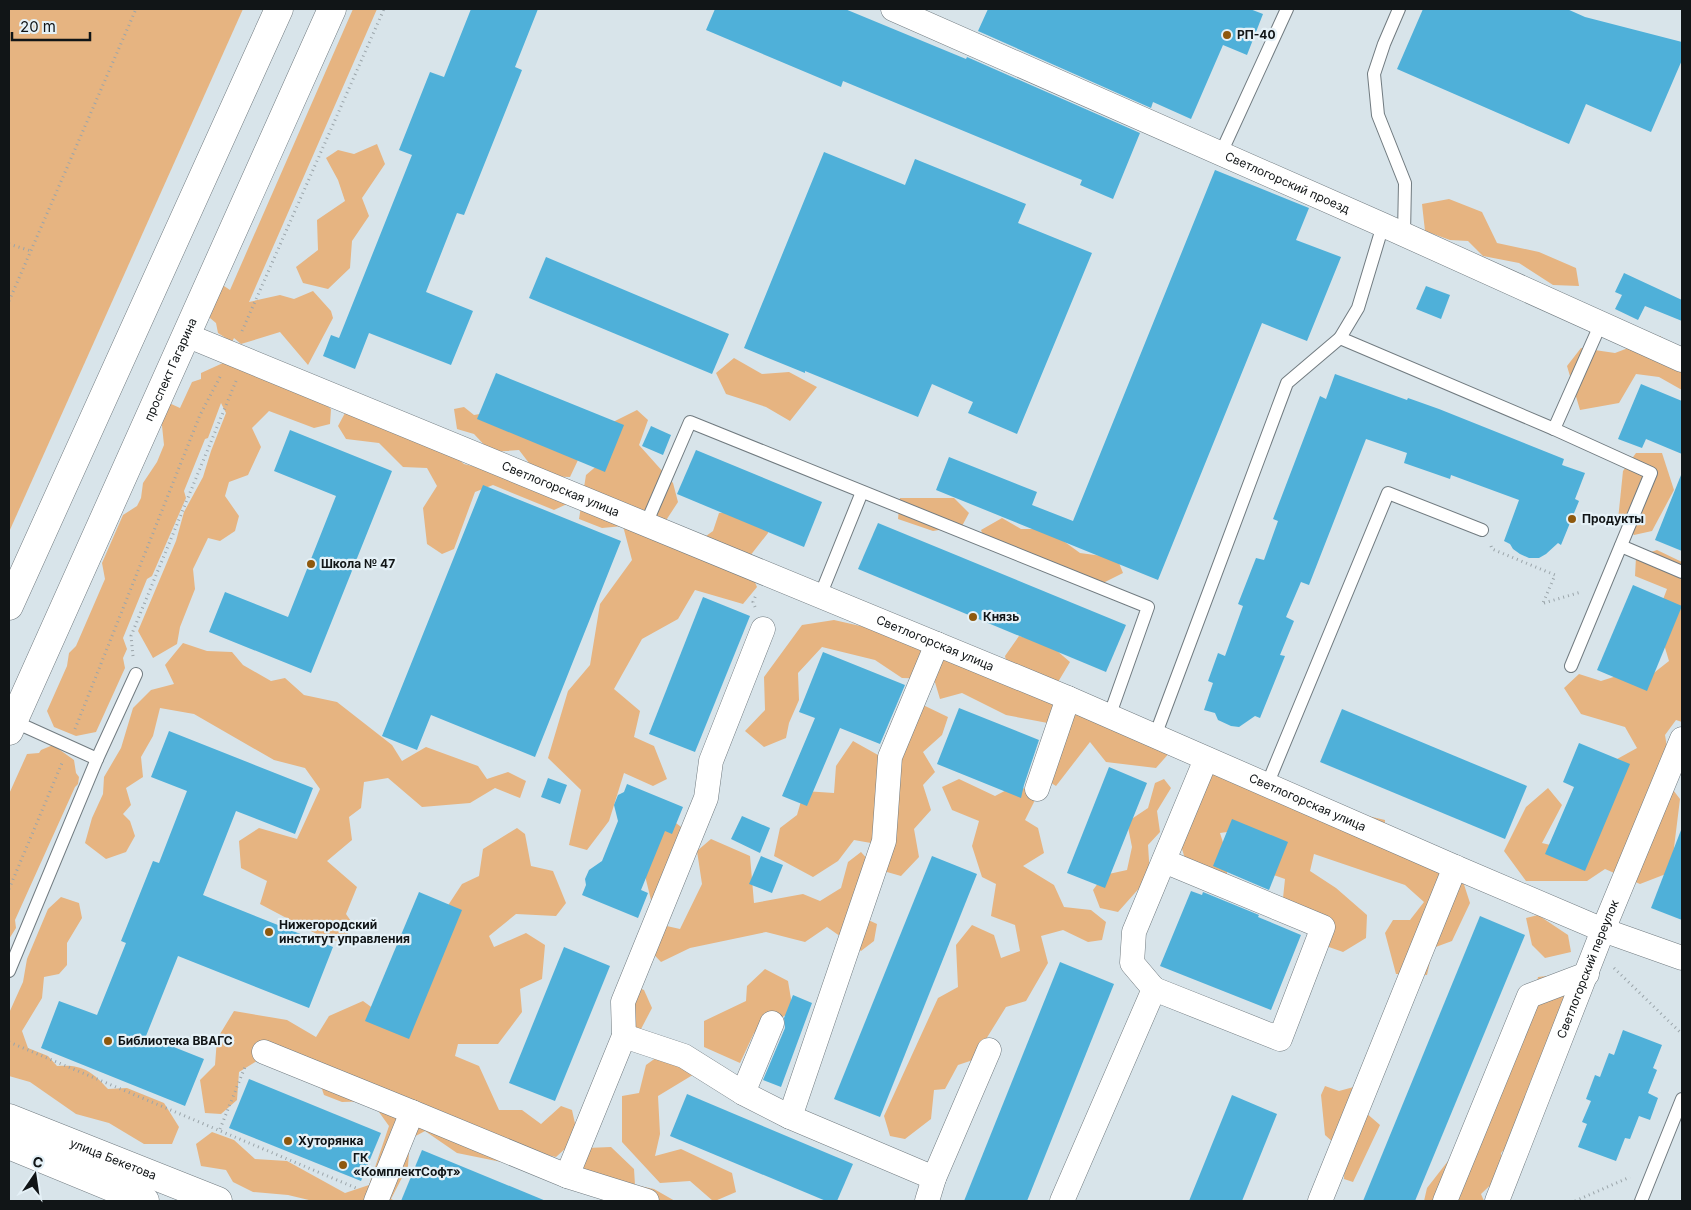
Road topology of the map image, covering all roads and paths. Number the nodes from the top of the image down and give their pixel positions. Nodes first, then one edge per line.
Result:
1 (136, 9) edge
2 (279, 9) edge
3 (332, 9) edge
4 (384, 9) edge
5 (893, 9) edge
6 (1287, 9) edge
7 (1398, 9) edge
8 (1221, 153) junction
9 (1383, 224) junction
10 (1404, 234) junction
11 (9, 244) edge
12 (31, 251) junction
13 (9, 301) edge
14 (1601, 323) junction
15 (186, 335) junction
16 (1340, 338) junction
17 (232, 353) junction
18 (1682, 360) edge
19 (1554, 429) junction
20 (862, 492) junction
21 (646, 524) junction
22 (1482, 530) joint
23 (1621, 546) junction
24 (1682, 572) edge
25 (765, 573) junction
26 (1604, 585) junction
27 (820, 596) junction
28 (9, 606) edge
29 (763, 629) joint
30 (937, 644) junction
31 (1571, 666) dead end
32 (136, 674) joint
33 (1068, 698) junction
34 (1109, 717) junction
35 (11, 726) edge
36 (1155, 736) junction
37 (1682, 739) edge
38 (69, 746) junction
39 (97, 759) junction
40 (1206, 759) junction
41 (1267, 785) junction
42 (1037, 789) dead end
43 (1164, 861) junction
44 (1454, 867) junction
45 (9, 889) edge
46 (1600, 940) junction
47 (1682, 958) edge
48 (9, 971) edge
49 (1587, 974) junction
50 (1154, 989) junction
51 (772, 1023) dead end
52 (1682, 1034) edge
53 (624, 1036) junction
54 (9, 1042) edge
55 (989, 1050) dead end
56 (264, 1052) joint
57 (742, 1093) junction
58 (1682, 1099) edge
59 (412, 1112) junction
60 (790, 1117) junction
61 (220, 1129) junction
62 (11, 1132) edge
63 (1655, 1165) junction
64 (567, 1176) junction
65 (934, 1178) junction
66 (377, 1199) edge
67 (145, 1201) edge
68 (218, 1201) edge
69 (647, 1201) edge
70 (927, 1201) edge
71 (1062, 1201) edge
72 (1320, 1201) edge
73 (1445, 1201) edge
74 (1497, 1201) edge
75 (1575, 1201) edge
76 (1641, 1201) edge

1 - 12 path
2 - 28 main road
3 - 15 main road, проспект Гагарина
4 - 17 path
5 - 8 street, Светлогорский проезд
6 - 8 lane
7 - 10 lane
8 - 9 street, Светлогорский проезд
9 - 10 street, Светлогорский проезд
9 - 16 lane
10 - 14 street, Светлогорский проезд
11 - 12 path
12 - 13 path
14 - 18 street, Светлогорский проезд
14 - 19 lane
15 - 17 street, Светлогорская улица
15 - 35 main road, проспект Гагарина
16 - 19 lane
16 - 36 lane
17 - 21 street, Светлогорская улица
17 - 32 path
17 - 38 path
19 - 23 lane
20 - 21 lane
20 - 27 lane
20 - 34 lane
21 - 25 street, Светлогорская улица
22 - 26 path
22 - 41 lane
23 - 24 lane
23 - 26 lane
25 - 27 street, Светлогорская улица
25 - 29 path
26 - 31 lane
27 - 30 street, Светлогорская улица
29 - 53 street
30 - 33 street, Светлогорская улица
30 - 60 street
32 - 39 lane
33 - 34 street, Светлогорская улица
33 - 42 street
34 - 36 street, Светлогорская улица
35 - 38 lane
36 - 40 street, Светлогорская улица
37 - 46 street, Светлогорский переулок
38 - 39 lane
38 - 45 path
39 - 48 lane
40 - 41 street, Светлогорская улица
40 - 43 street
41 - 44 street, Светлогорская улица
43 - 50 street
43 - 50 street
44 - 46 street, Светлогорская улица
44 - 72 street
46 - 47 street, Светлогорская улица
46 - 49 street, Светлогорский переулок
46 - 52 path
49 - 73 street
49 - 74 street, Светлогорский переулок
50 - 71 street
51 - 57 street
53 - 57 street
53 - 64 street
54 - 61 path
55 - 65 street
56 - 59 street
56 - 61 path
57 - 60 street
58 - 63 lane
59 - 64 street
59 - 66 street
60 - 65 street
61 - 66 path
62 - 67 main road, улица Бекетова
62 - 68 main road, улица Бекетова
63 - 75 path
63 - 76 lane
64 - 69 street
65 - 70 street

